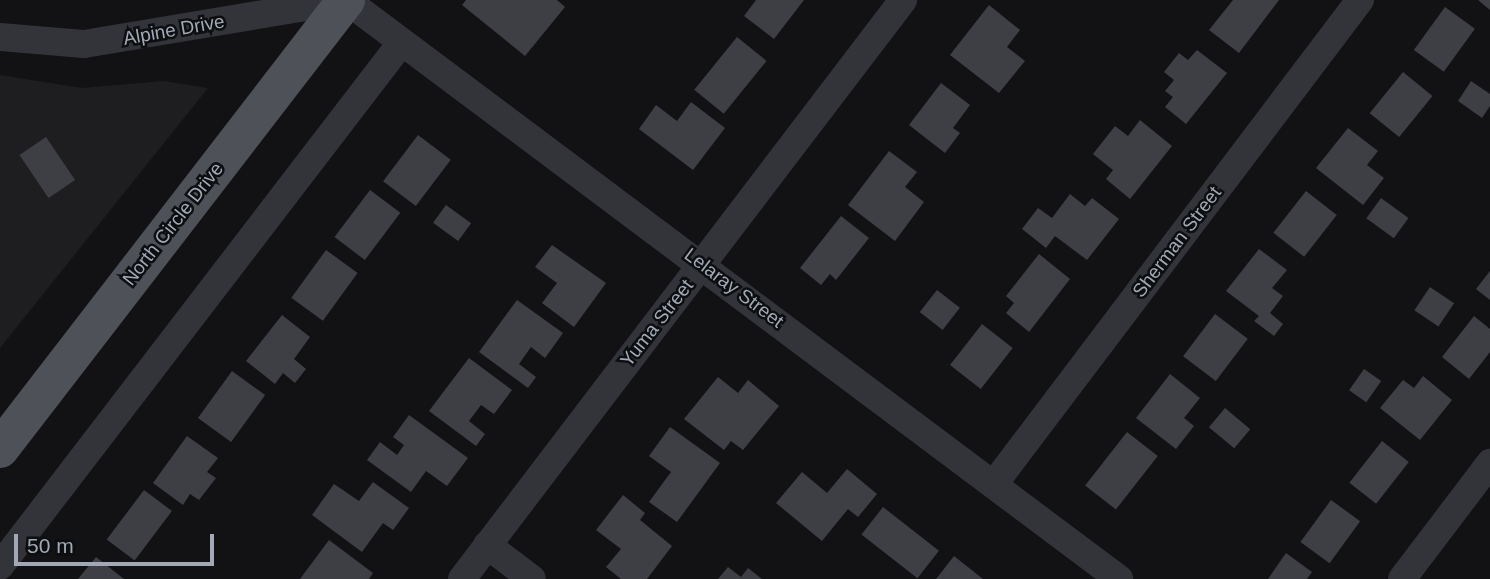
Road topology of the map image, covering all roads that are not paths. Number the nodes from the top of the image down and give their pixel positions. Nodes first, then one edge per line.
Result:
1 (346, 0) edge
2 (902, 0) edge
3 (1360, 0) edge
4 (0, 37) edge
5 (402, 42) junction
6 (703, 264) junction
7 (0, 449) edge
8 (1490, 463) edge
9 (994, 484) junction
10 (487, 545) junction
11 (0, 566) edge
12 (462, 579) edge
13 (532, 579) edge
14 (1119, 579) edge
15 (1402, 579) edge

1 - 4 street, Alpine Drive
1 - 5 street, Lelaray Street
1 - 7 main road, North Circle Drive
2 - 6 street, Yuma Street
3 - 9 street, Sherman Street
5 - 6 street, Lelaray Street
5 - 11 street
6 - 9 street, Lelaray Street
6 - 10 street, Yuma Street
8 - 15 street
9 - 14 street, Lelaray Street
10 - 12 street, Yuma Street
10 - 13 street

